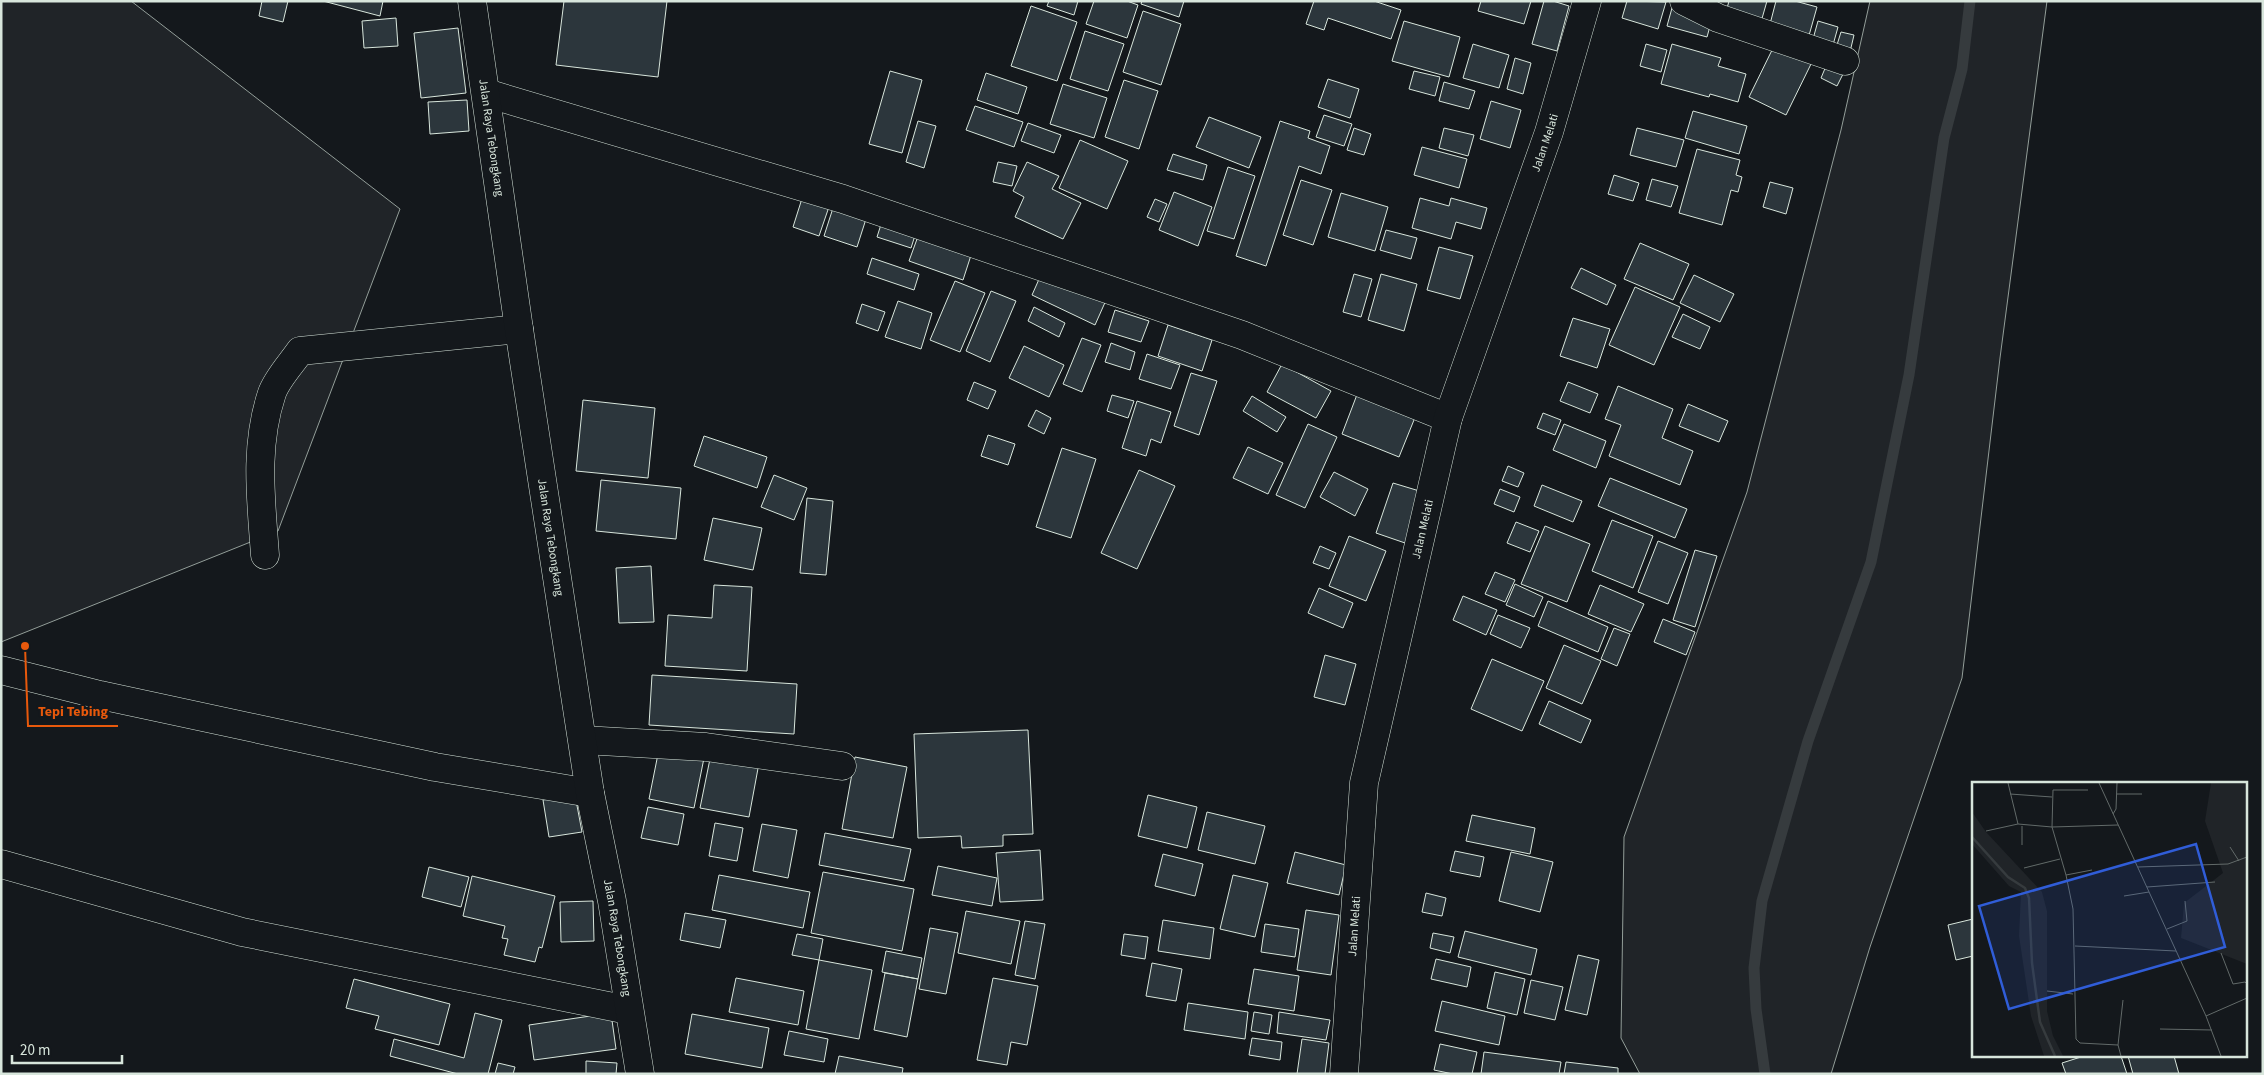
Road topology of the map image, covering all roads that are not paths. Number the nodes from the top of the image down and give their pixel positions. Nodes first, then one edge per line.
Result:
1 (472, 1) edge
2 (1587, 1) edge
3 (1684, 1) edge
4 (1845, 61) dead end
5 (486, 93) junction
6 (520, 329) junction
7 (1448, 418) junction
8 (265, 554) dead end
9 (1, 670) edge
10 (583, 740) junction
11 (842, 766) dead end
12 (590, 793) junction
13 (1, 864) edge
14 (628, 1010) junction
15 (640, 1074) edge
16 (1344, 1074) edge

1 - 5 street, Jalan Raya Tebongkang
2 - 7 street, Jalan Melati
3 - 4 street
5 - 6 street, Jalan Raya Tebongkang
5 - 7 street
6 - 8 street
6 - 10 street, Jalan Raya Tebongkang
7 - 16 street, Jalan Melati
9 - 12 street
10 - 11 street
10 - 12 street, Jalan Raya Tebongkang
12 - 14 street, Jalan Raya Tebongkang
13 - 14 street
14 - 15 street, Jalan Raya Tebongkang

